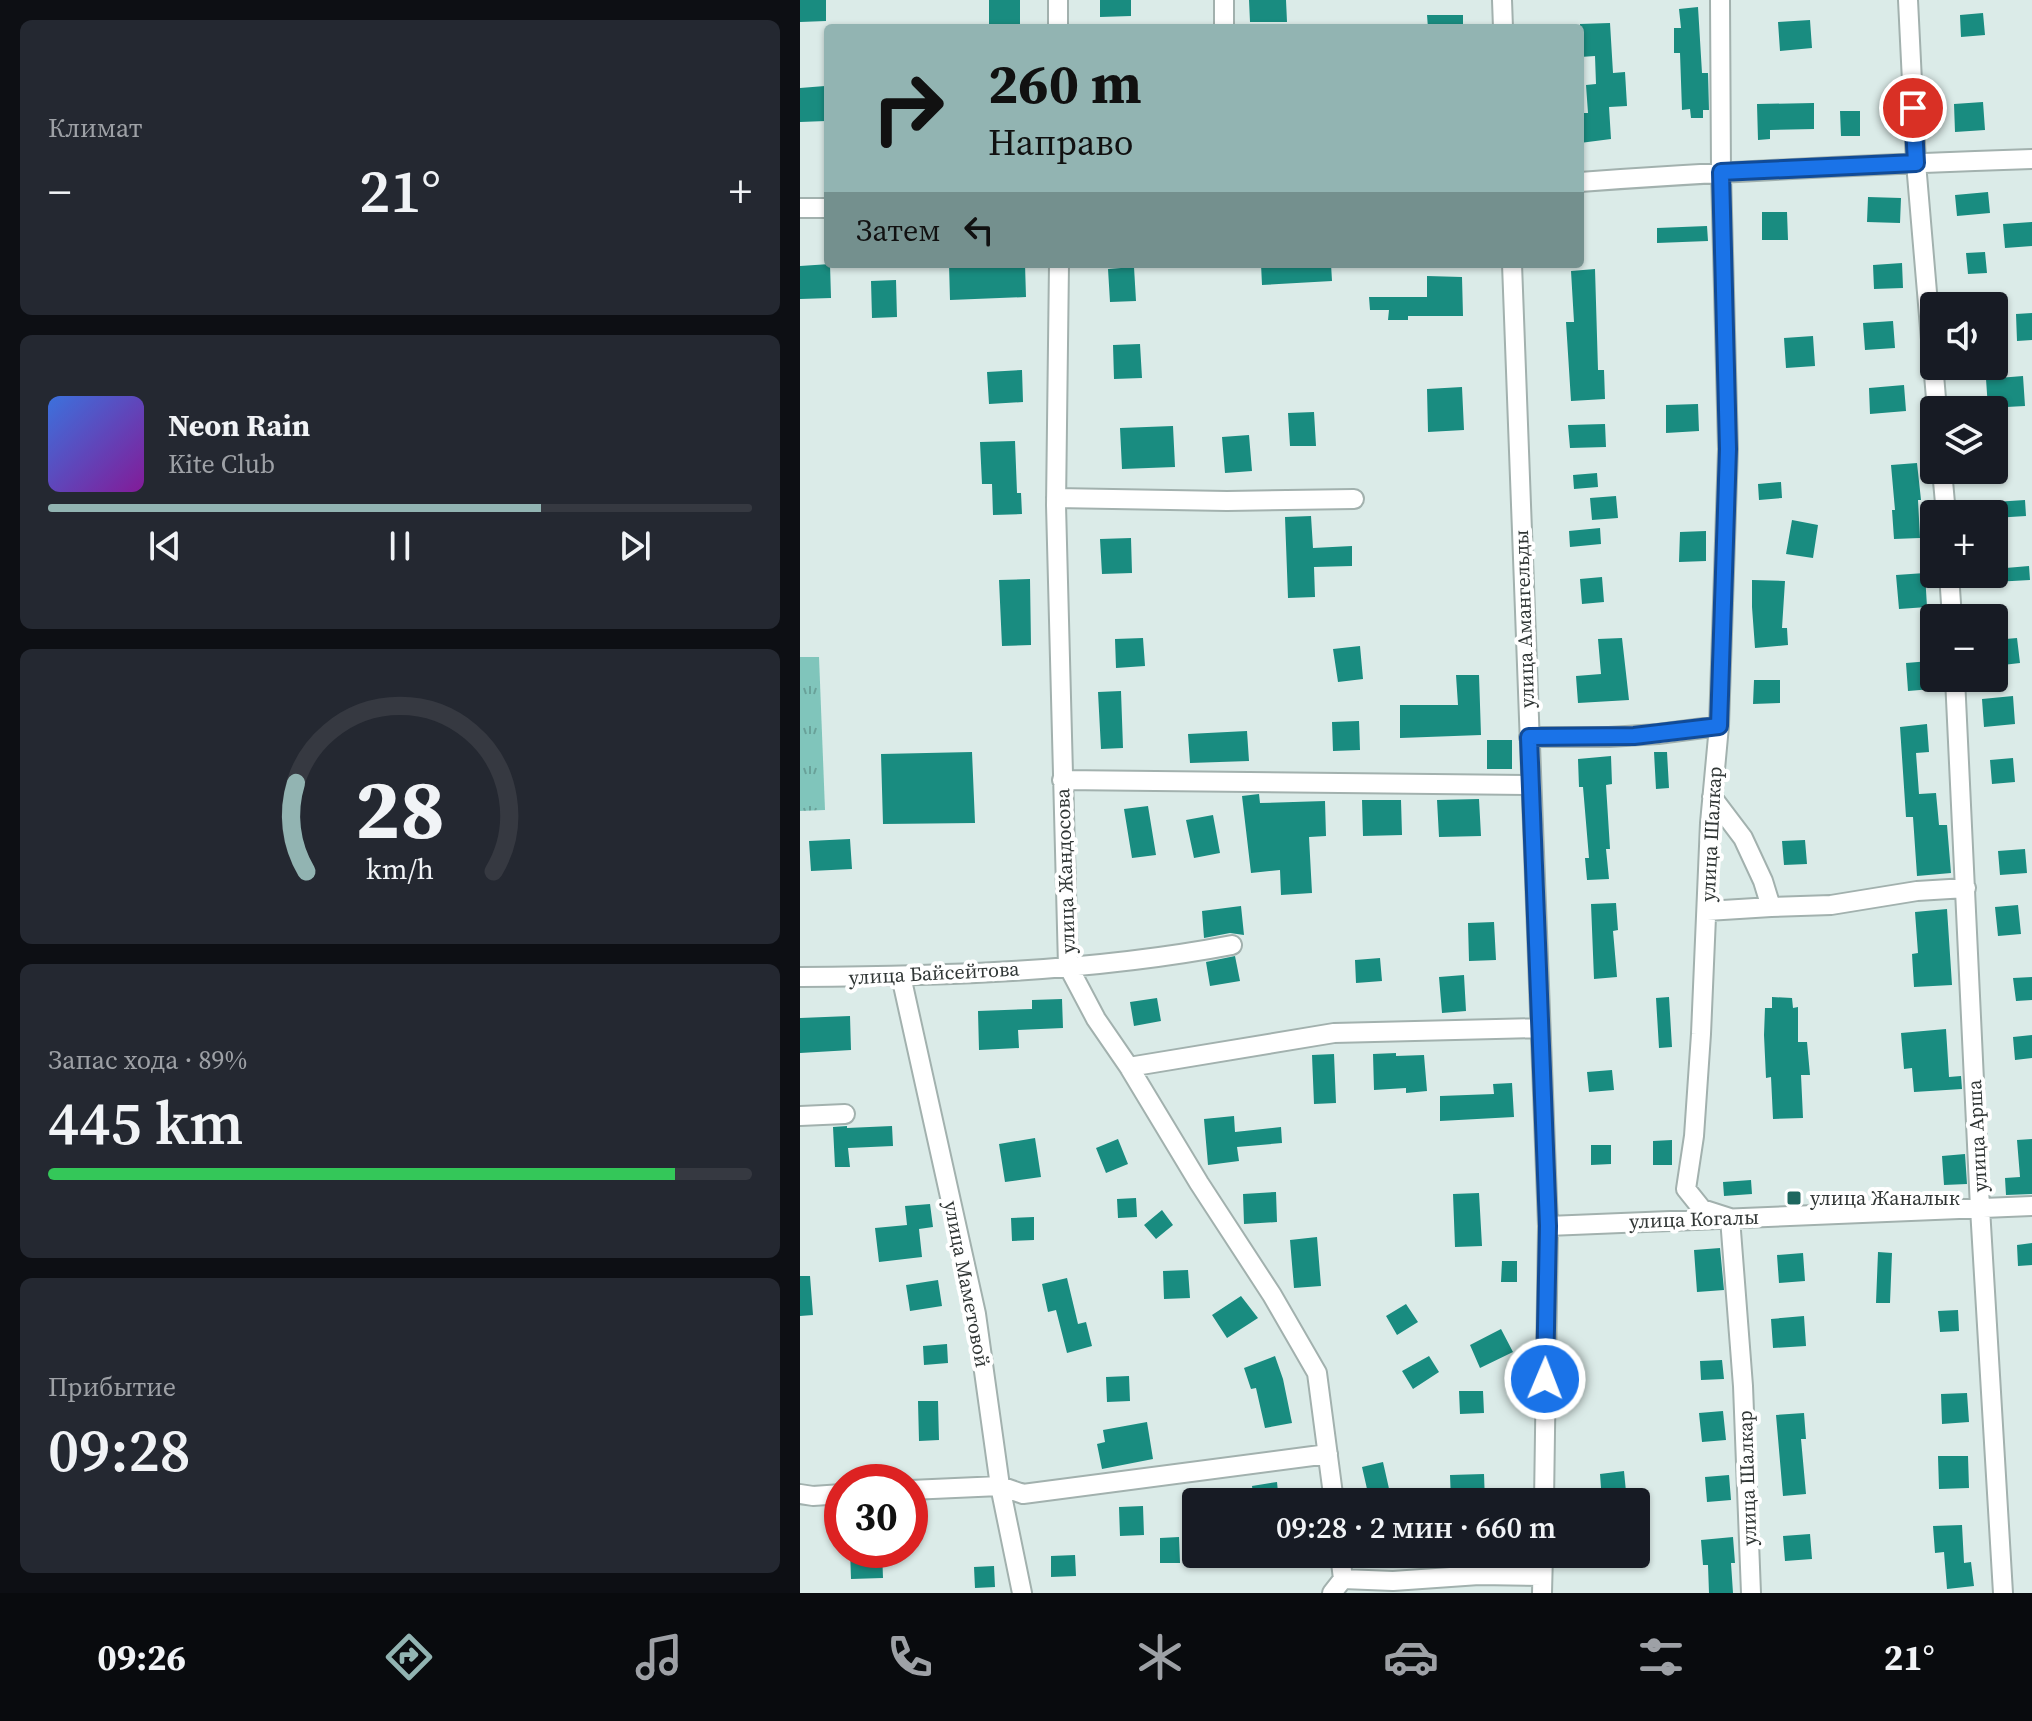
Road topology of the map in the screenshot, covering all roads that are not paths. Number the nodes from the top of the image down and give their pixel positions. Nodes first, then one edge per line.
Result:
1 (1058, 0) edge
2 (1224, 0) edge
3 (1502, 0) edge
4 (1720, 0) edge
5 (1908, 0) edge
6 (1058, 24) edge
7 (1224, 24) edge
8 (1503, 24) edge
9 (2032, 159) edge
10 (1916, 163) junction
11 (1721, 172) junction
12 (1584, 182) edge
13 (800, 208) edge
14 (824, 208) edge
15 (1059, 268) edge
16 (1512, 268) edge
17 (1936, 396) edge
18 (1056, 498) junction
19 (1354, 499) dead end
20 (1956, 692) edge
21 (1719, 726) junction
22 (1529, 737) junction
23 (1062, 780) junction
24 (1530, 785) junction
25 (1712, 797) junction
26 (1966, 888) junction
27 (1771, 907) junction
28 (1707, 911) junction
29 (1232, 945) dead end
30 (1068, 966) junction
31 (901, 976) junction
32 (800, 977) edge
33 (1540, 1028) junction
34 (1129, 1067) junction
35 (845, 1114) dead end
36 (800, 1116) edge
37 (2032, 1206) edge
38 (1980, 1208) junction
39 (1730, 1218) junction
40 (1548, 1226) junction
41 (1328, 1454) junction
42 (1000, 1486) junction
43 (1332, 1488) edge
44 (1544, 1488) edge
45 (928, 1489) edge
46 (800, 1494) edge
47 (824, 1495) edge
48 (1542, 1585) edge
49 (1337, 1586) edge
50 (1022, 1593) edge
51 (1751, 1593) edge
52 (2003, 1593) edge

1 - 6 street
2 - 7 street
3 - 8 street
4 - 11 street, улица Шалкар
5 - 10 street
9 - 10 street
10 - 11 street
10 - 17 street
11 - 12 street
11 - 21 street, улица Шалкар
13 - 14 street
15 - 18 street, улица Жандосова
16 - 22 street, улица Амангельды
18 - 19 street
18 - 23 street, улица Жандосова
20 - 26 street, улица Арша
21 - 22 street
21 - 25 street, улица Шалкар
22 - 24 street, улица Амангельды
23 - 24 street
23 - 30 street, улица Жандосова
24 - 33 street, улица Амангельды
25 - 27 street
25 - 28 street, улица Шалкар
26 - 27 street
26 - 38 street, улица Арша
27 - 28 street
28 - 39 street, улица Шалкар
29 - 30 street, улица Байсейтова
30 - 31 street, улица Байсейтова
30 - 34 street, улица Жандосова
31 - 32 street, улица Байсейтова
31 - 42 street, улица Маметовой
33 - 34 street
33 - 40 street, улица Амангельды
34 - 41 street, улица Жандосова
35 - 36 street
37 - 38 street, улица Когалы
38 - 39 street, улица Когалы
38 - 52 street, улица Арша
39 - 40 street, улица Когалы
39 - 51 street, улица Шалкар
40 - 44 street, улица Амангельды
41 - 42 street
41 - 43 street, улица Жандосова
42 - 45 street
42 - 50 street, улица Маметовой
46 - 47 street
48 - 49 street

